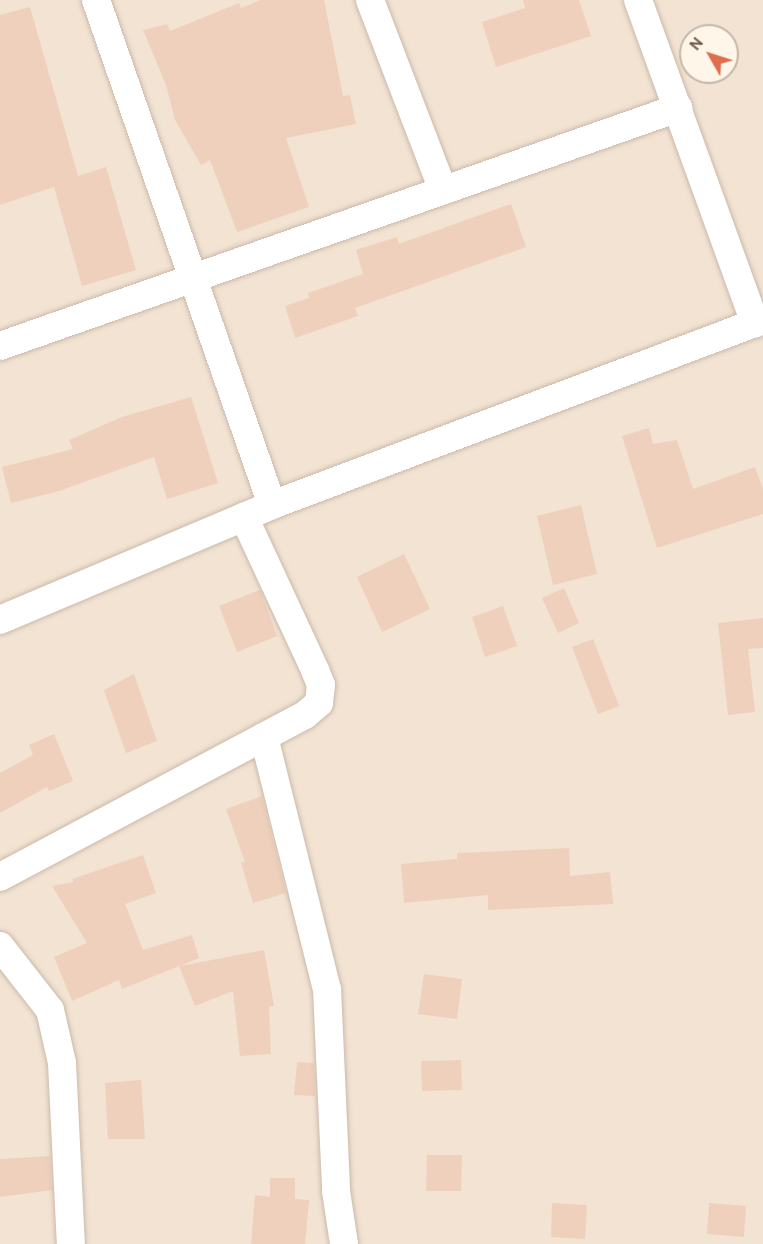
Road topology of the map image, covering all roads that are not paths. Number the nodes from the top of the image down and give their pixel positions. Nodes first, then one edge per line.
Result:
1 (370, 0) edge
2 (638, 0) edge
3 (99, 1) edge
4 (678, 108) junction
5 (443, 190) junction
6 (192, 279) junction
7 (759, 322) edge
8 (0, 346) edge
9 (272, 506) junction
10 (244, 517) junction
11 (0, 620) edge
12 (264, 737) junction
13 (0, 877) edge
14 (0, 946) edge
15 (71, 1244) edge
16 (344, 1244) edge

1 - 5 street
2 - 4 street
3 - 6 street
4 - 5 street
4 - 7 street
5 - 6 street
6 - 8 street
6 - 9 street
7 - 9 street
9 - 10 street
10 - 11 street
10 - 12 street
12 - 13 street
12 - 16 street
14 - 15 street

